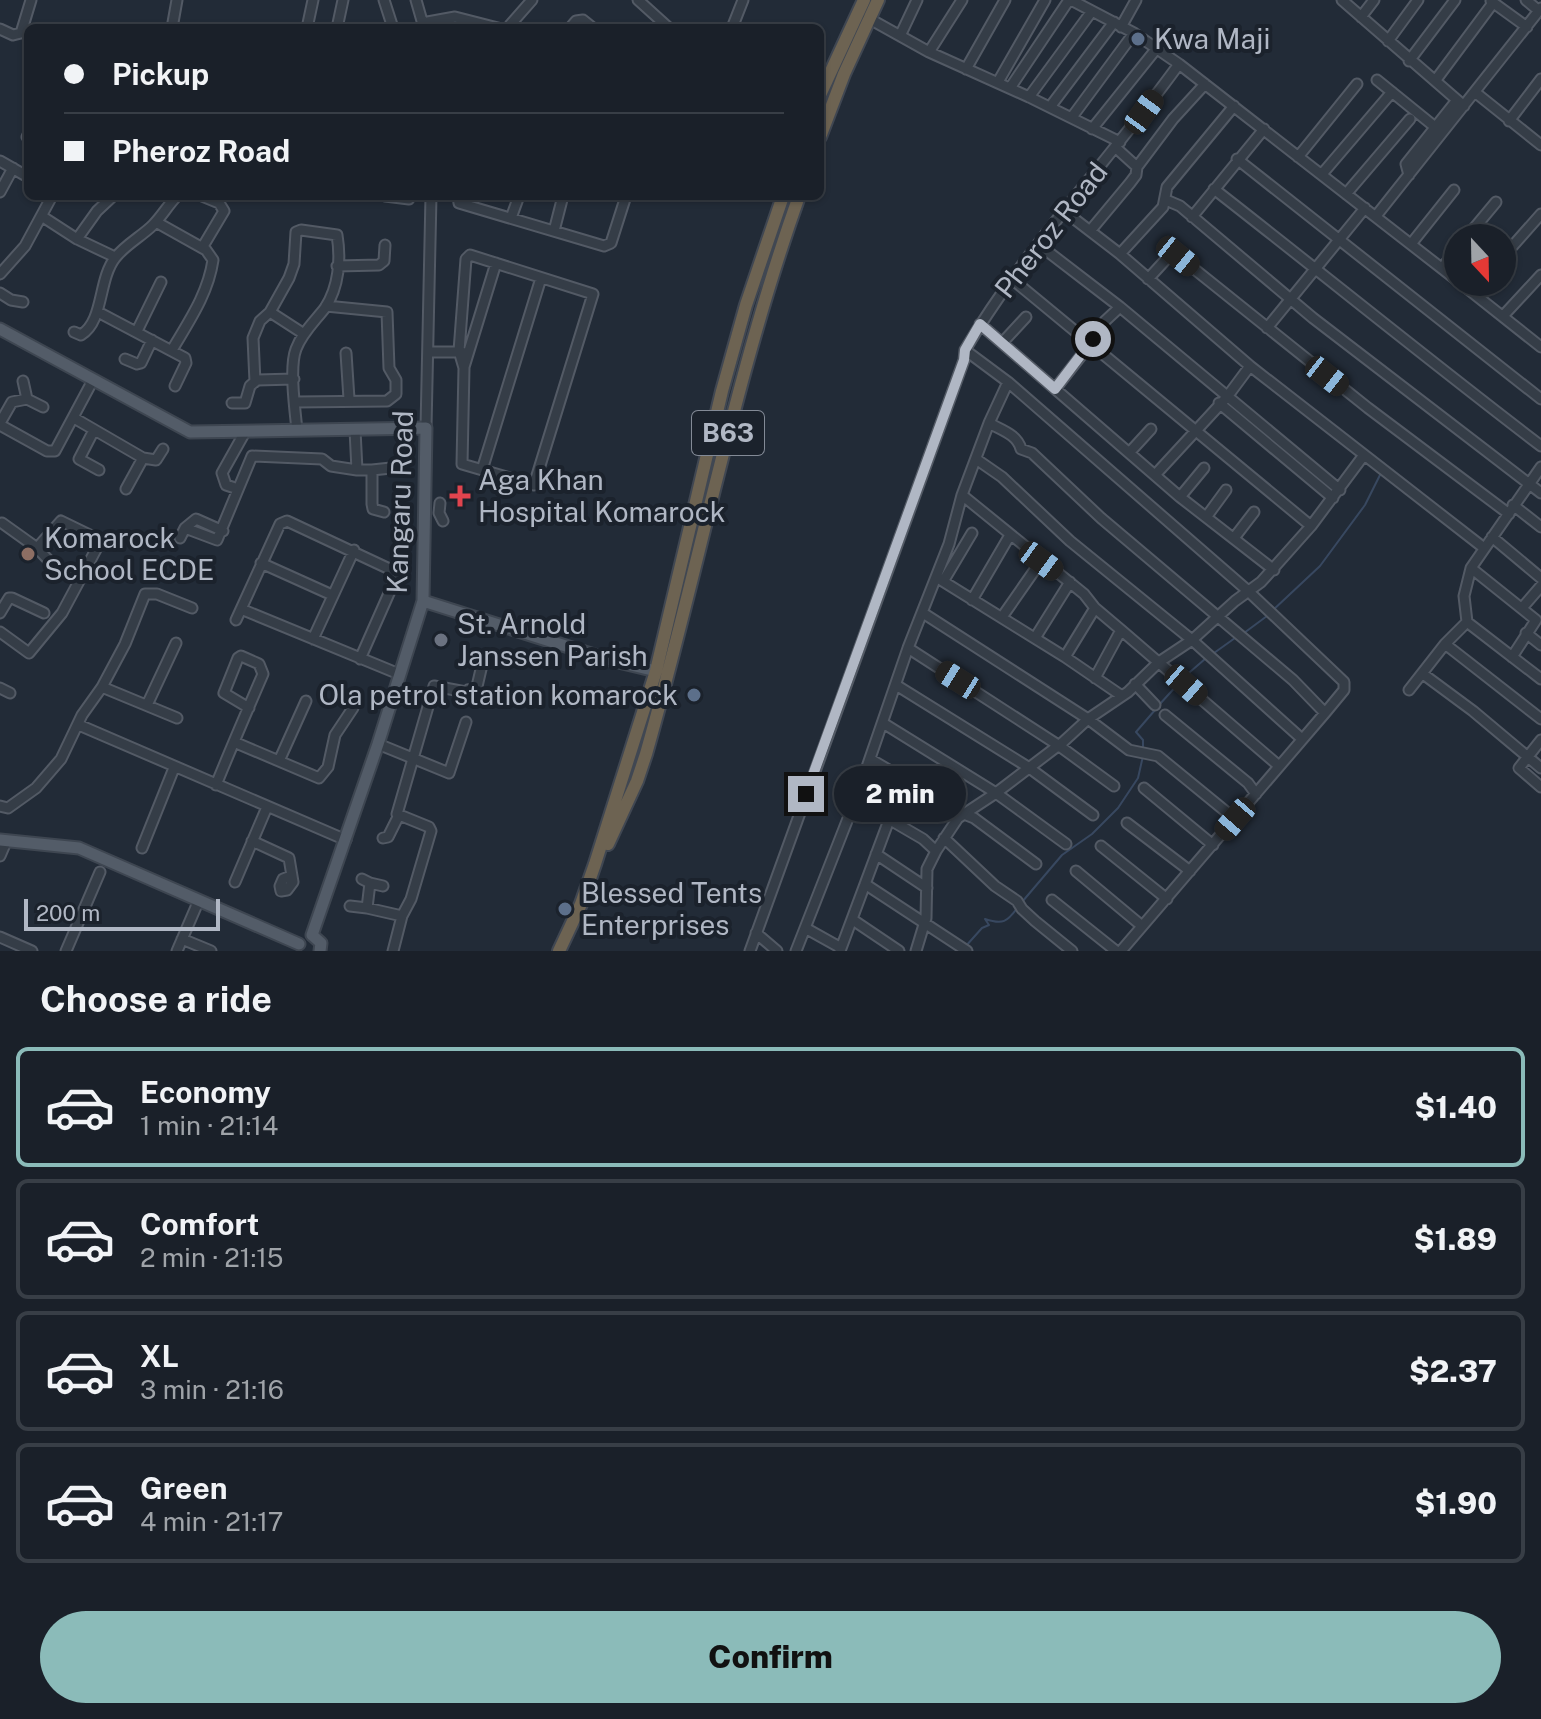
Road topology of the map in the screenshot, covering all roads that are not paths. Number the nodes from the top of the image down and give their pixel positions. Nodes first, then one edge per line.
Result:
1 (31, 0) edge
2 (177, 0) edge
3 (313, 0) edge
4 (343, 0) edge
5 (384, 0) edge
6 (416, 0) edge
7 (532, 0) edge
8 (638, 0) edge
9 (743, 0) edge
10 (864, 0) edge
11 (878, 0) edge
12 (917, 0) edge
13 (962, 0) edge
14 (1005, 0) edge
15 (1045, 0) edge
16 (1070, 0) edge
17 (1136, 0) edge
18 (1342, 0) edge
19 (1374, 0) edge
20 (1418, 0) edge
21 (1455, 0) edge
22 (1526, 0) edge
23 (1491, 2) edge
24 (1090, 7) edge
25 (1540, 10) edge
26 (1361, 17) junction
27 (868, 18) junction
28 (173, 24) edge
29 (308, 24) edge
30 (338, 24) edge
31 (392, 24) edge
32 (422, 24) edge
33 (430, 24) edge
34 (482, 24) edge
35 (511, 24) edge
36 (665, 24) edge
37 (734, 24) edge
38 (1117, 24) junction
39 (1527, 27) junction
40 (0, 29) edge
41 (1134, 33) junction
42 (900, 36) junction
43 (1388, 41) junction
44 (1157, 48) junction
45 (929, 52) junction
46 (1409, 61) junction
47 (1179, 64) junction
48 (966, 69) junction
49 (1541, 79) edge
50 (1377, 80) dead end
51 (1435, 81) junction
52 (998, 82) junction
53 (1205, 84) junction
54 (1357, 84) dead end
55 (824, 86) edge
56 (1010, 88) junction
57 (1392, 92) junction
58 (1476, 93) junction
59 (1029, 97) junction
60 (1460, 103) junction
61 (1234, 106) junction
62 (1050, 107) junction
63 (1072, 117) junction
64 (1410, 119) dead end
65 (1509, 121) junction
66 (824, 127) edge
67 (1092, 129) junction
68 (1264, 129) junction
69 (1439, 130) junction
70 (1539, 140) edge
71 (1118, 145) junction
72 (1298, 157) junction
73 (1237, 159) junction
74 (0, 161) edge
75 (1137, 167) junction
76 (13, 168) junction
77 (1322, 174) junction
78 (24, 175) edge
79 (1214, 189) junction
80 (1454, 190) dead end
81 (0, 192) edge
82 (1346, 194) junction
83 (50, 200) edge
84 (109, 200) edge
85 (174, 200) edge
86 (212, 200) edge
87 (431, 200) edge
88 (459, 200) edge
89 (518, 200) edge
90 (562, 200) edge
91 (625, 200) edge
92 (782, 200) edge
93 (798, 200) edge
94 (1166, 200) junction
95 (1496, 202) dead end
96 (1365, 208) junction
97 (1064, 211) junction
98 (1541, 214) edge
99 (1376, 216) junction
100 (43, 217) junction
101 (1192, 217) junction
102 (511, 218) junction
103 (156, 222) junction
104 (1478, 224) edge
105 (554, 231) junction
106 (1090, 231) junction
107 (77, 239) junction
108 (1337, 239) junction
109 (1516, 242) edge
110 (1038, 244) junction
111 (1411, 244) junction
112 (385, 245) dead end
113 (202, 248) junction
114 (1120, 254) junction
115 (115, 257) junction
116 (496, 263) junction
117 (337, 266) junction
118 (1444, 266) edge
119 (1316, 268) junction
120 (1442, 268) joint
121 (0, 273) edge
122 (1541, 275) edge
123 (541, 278) junction
124 (1012, 279) junction
125 (1148, 279) junction
126 (161, 282) dead end
127 (0, 293) edge
128 (1477, 296) edge
129 (1290, 298) junction
130 (23, 302) dead end
131 (326, 306) junction
132 (1120, 307) junction
133 (98, 312) junction
134 (270, 312) junction
135 (1503, 316) junction
136 (1026, 317) dead end
137 (980, 324) junction
138 (1267, 328) junction
139 (0, 329) edge
140 (137, 331) junction
141 (1541, 331) edge
142 (74, 332) dead end
143 (304, 334) junction
144 (152, 340) junction
145 (1002, 343) junction
146 (1090, 344) junction
147 (1537, 344) edge
148 (172, 350) junction
149 (965, 350) junction
150 (429, 352) junction
151 (463, 352) junction
152 (346, 353) dead end
153 (125, 359) dead end
154 (1250, 366) junction
155 (294, 379) junction
156 (93, 380) junction
157 (23, 381) dead end
158 (255, 382) junction
159 (1008, 382) junction
160 (175, 386) dead end
161 (1055, 389) junction
162 (27, 399) junction
163 (349, 399) junction
164 (1541, 399) edge
165 (1223, 400) junction
166 (296, 402) junction
167 (232, 403) dead end
168 (43, 407) dead end
169 (74, 418) junction
170 (989, 423) junction
171 (0, 424) edge
172 (426, 428) junction
173 (1151, 429) dead end
174 (1195, 429) junction
175 (94, 430) junction
176 (297, 430) junction
177 (355, 430) junction
178 (245, 432) junction
179 (1541, 446) edge
180 (163, 449) dead end
181 (1129, 453) junction
182 (1364, 455) junction
183 (143, 458) junction
184 (976, 459) junction
185 (1541, 467) edge
186 (391, 468) dead end
187 (1204, 468) dead end
188 (99, 470) dead end
189 (357, 470) junction
190 (372, 470) junction
191 (482, 470) junction
192 (1155, 475) junction
193 (1530, 482) junction
194 (126, 489) dead end
195 (238, 489) junction
196 (1226, 490) dead end
197 (1340, 490) junction
198 (1541, 493) edge
199 (962, 495) junction
200 (1180, 497) junction
201 (1333, 498) junction
202 (440, 503) dead end
203 (1511, 510) junction
204 (384, 512) dead end
205 (1254, 512) dead end
206 (1207, 516) junction
207 (3, 521) edge
208 (443, 521) dead end
209 (1311, 526) junction
210 (1541, 527) edge
211 (972, 533) dead end
212 (1010, 535) junction
213 (1492, 537) junction
214 (180, 538) dead end
215 (1234, 538) junction
216 (37, 548) junction
217 (1484, 548) junction
218 (354, 550) junction
219 (1041, 561) junction
220 (261, 563) junction
221 (1471, 568) junction
222 (1274, 570) junction
223 (71, 576) dead end
224 (940, 578) junction
225 (1541, 578) edge
226 (1070, 582) junction
227 (1541, 586) edge
228 (1247, 590) junction
229 (4, 595) edge
230 (332, 595) junction
231 (972, 600) junction
232 (423, 601) junction
233 (192, 608) dead end
234 (1095, 608) junction
235 (1522, 608) junction
236 (241, 609) junction
237 (0, 613) edge
238 (44, 613) dead end
239 (923, 613) junction
240 (1220, 616) junction
241 (1002, 617) junction
242 (236, 620) dead end
243 (1467, 622) junction
244 (1121, 630) junction
245 (0, 632) edge
246 (1526, 633) junction
247 (1035, 638) junction
248 (313, 639) junction
249 (1192, 640) junction
250 (176, 643) dead end
251 (1445, 644) junction
252 (1541, 645) edge
253 (908, 648) junction
254 (1065, 657) junction
255 (1512, 657) junction
256 (360, 659) junction
257 (1159, 662) junction
258 (482, 665) dead end
259 (656, 671) junction
260 (399, 674) junction
261 (1423, 674) junction
262 (1095, 678) junction
263 (1541, 679) edge
264 (1135, 684) junction
265 (896, 685) junction
266 (102, 687) junction
267 (0, 688) edge
268 (1409, 690) dead end
269 (10, 693) dead end
270 (1122, 696) junction
271 (306, 701) dead end
272 (147, 705) junction
273 (1155, 705) dead end
274 (249, 708) junction
275 (353, 708) dead end
276 (1325, 713) junction
277 (1165, 715) dead end
278 (177, 718) dead end
279 (1088, 719) junction
280 (1541, 719) edge
281 (466, 722) dead end
282 (883, 723) junction
283 (79, 725) junction
284 (1302, 739) junction
285 (1541, 740) edge
286 (234, 742) junction
287 (378, 744) junction
288 (1058, 745) junction
289 (1528, 755) junction
290 (414, 758) junction
291 (870, 759) junction
292 (279, 761) junction
293 (1279, 766) junction
294 (1028, 767) junction
295 (174, 768) junction
296 (1541, 768) edge
297 (216, 785) junction
298 (1114, 786) dead end
299 (1541, 787) edge
300 (1144, 788) dead end
301 (858, 793) junction
302 (996, 793) junction
303 (1256, 794) junction
304 (0, 806) edge
305 (267, 807) junction
306 (964, 814) junction
307 (1093, 815) dead end
308 (398, 817) junction
309 (1235, 819) junction
310 (889, 820) junction
311 (1127, 823) dead end
312 (383, 838) dead end
313 (944, 838) junction
314 (346, 840) junction
315 (3, 841) edge
316 (252, 841) junction
317 (1066, 844) dead end
318 (1213, 845) junction
319 (1101, 846) dead end
320 (142, 848) dead end
321 (936, 851) junction
322 (876, 854) junction
323 (0, 856) edge
324 (595, 864) junction
325 (1036, 864) dead end
326 (1076, 871) dead end
327 (1190, 871) junction
328 (100, 872) dead end
329 (291, 876) dead end
330 (235, 882) dead end
331 (865, 884) junction
332 (383, 886) dead end
333 (927, 888) junction
334 (1167, 899) junction
335 (199, 900) junction
336 (1052, 900) dead end
337 (350, 906) dead end
338 (367, 908) junction
339 (402, 916) junction
340 (853, 920) junction
341 (924, 923) junction
342 (1142, 926) junction
343 (807, 929) junction
344 (756, 933) junction
345 (312, 935) junction
346 (0, 937) edge
347 (182, 939) junction
348 (14, 947) edge
349 (299, 948) edge
350 (841, 949) edge
351 (32, 951) edge
352 (66, 951) edge
353 (177, 951) edge
354 (211, 951) edge
355 (321, 951) edge
356 (393, 951) edge
357 (559, 951) edge
358 (750, 951) edge
359 (777, 951) edge
360 (796, 951) edge
361 (899, 951) edge
362 (916, 951) edge
363 (967, 951) edge
364 (1072, 951) edge
365 (1118, 951) edge

1 - 40 street
2 - 28 street
3 - 29 street
4 - 30 street
5 - 31 street
6 - 32 street
7 - 35 street
8 - 36 street
9 - 37 street
10 - 55 highway
11 - 27 highway
12 - 42 street
13 - 45 street
14 - 48 street
15 - 52 street
16 - 24 street
16 - 56 street
17 - 38 street
18 - 26 street
19 - 26 street
20 - 43 street
21 - 46 street
22 - 25 street
23 - 39 street
23 - 51 street
24 - 38 street
24 - 59 street
25 - 39 street
26 - 43 street
27 - 42 street
27 - 66 highway
33 - 34 street
38 - 41 street
38 - 62 street
39 - 58 street
41 - 44 street
41 - 63 street
42 - 45 street
43 - 46 street
44 - 47 street
44 - 67 street
45 - 48 street
46 - 51 street
47 - 53 street
47 - 71 street, Pheroz Road
48 - 52 street
49 - 65 street
50 - 57 street
51 - 60 street
52 - 56 street
53 - 61 street
53 - 75 street
54 - 72 street
56 - 59 street
57 - 69 street
57 - 77 street
58 - 60 street
58 - 65 street
59 - 62 street
60 - 69 street
61 - 68 street
61 - 94 street
62 - 63 street
63 - 67 street
64 - 82 street
65 - 70 street
67 - 71 street
68 - 72 street
68 - 73 street
69 - 99 street
71 - 75 street
71 - 97 street, Pheroz Road
72 - 77 street
73 - 79 street
73 - 108 street
74 - 76 street
75 - 106 street
76 - 78 street
76 - 81 street
77 - 82 street
79 - 101 street
79 - 119 street
80 - 111 street
82 - 96 street
83 - 100 street
84 - 107 street
85 - 103 street
86 - 113 street
87 - 150 street, Kangaru Road
88 - 102 street
89 - 102 street
90 - 105 street
91 - 105 street
92 - 259 highway, B63
93 - 324 highway, B63
94 - 101 street
94 - 114 street
95 - 104 street
96 - 99 street
96 - 108 street
97 - 106 street
97 - 110 street, Pheroz Road
98 - 109 street
99 - 111 street
100 - 107 street
100 - 121 street
101 - 129 street
102 - 105 street
103 - 113 street
103 - 115 street
106 - 114 street
107 - 115 street
108 - 119 street
108 - 164 street
110 - 124 street, Pheroz Road
110 - 132 street
111 - 120 street
112 - 117 street
113 - 148 street
114 - 125 street
115 - 133 street
116 - 123 street
116 - 151 street
116 - 151 street
117 - 131 street
117 - 134 street
118 - 120 street
119 - 129 street
119 - 179 street
122 - 135 street
123 - 191 street
123 - 191 street
124 - 137 street, Pheroz Road
124 - 146 street
125 - 138 street
125 - 154 street
126 - 140 street
127 - 130 street
128 - 135 street
129 - 138 street
129 - 193 street
131 - 143 street
131 - 163 street
132 - 146 street
132 - 165 street
133 - 140 street
133 - 142 street
134 - 143 street
134 - 158 street
135 - 147 street
136 - 145 street
137 - 145 street
137 - 149 street, Pheroz Road
138 - 203 street
139 - 156 main road
140 - 144 street
141 - 147 street
143 - 155 street
144 - 148 street
144 - 153 street
145 - 161 street
146 - 161 street
146 - 174 street
148 - 160 street
149 - 159 street
149 - 344 street, Pheroz Road
150 - 151 street
150 - 172 street, Kangaru Road
151 - 191 street
152 - 163 street
154 - 165 street
154 - 182 street
155 - 158 street
155 - 166 street
156 - 169 street
156 - 178 main road
157 - 162 street
158 - 167 street
159 - 170 street
159 - 228 street
161 - 181 street
162 - 168 street
162 - 171 street
163 - 166 street
165 - 174 street
165 - 197 street
165 - 201 street
166 - 176 street
169 - 171 street
169 - 175 street
170 - 184 street
170 - 240 street
172 - 177 main road
172 - 232 main road, Kangaru Road
173 - 181 street
174 - 192 street
174 - 209 street
175 - 183 street
175 - 188 street
176 - 177 main road
176 - 178 main road
177 - 189 street
178 - 195 street
180 - 183 street
181 - 192 street
182 - 197 street
182 - 217 street
183 - 194 street
184 - 199 street
184 - 249 street
185 - 193 street
186 - 190 street
187 - 200 street
189 - 190 street
189 - 195 street
190 - 204 street
192 - 200 street
193 - 198 street
193 - 203 street
195 - 214 street
196 - 206 street
197 - 201 street
199 - 212 street
199 - 224 street
200 - 206 street
201 - 209 street
202 - 208 street
203 - 210 street
203 - 213 street
205 - 215 street
206 - 215 street
207 - 216 street
209 - 222 street
211 - 224 street
212 - 219 street
212 - 231 street
213 - 217 street
213 - 225 street
215 - 222 street
216 - 223 street
216 - 245 street
217 - 221 street
218 - 220 street
218 - 230 street
218 - 256 street
219 - 226 street
219 - 241 street
220 - 230 street
220 - 236 street
221 - 235 street
221 - 243 street
222 - 228 street
224 - 231 street
224 - 239 street
226 - 234 street
226 - 247 street
227 - 235 street
228 - 240 street
228 - 276 street
229 - 237 street
229 - 238 street
230 - 248 street
231 - 241 street
232 - 259 main road
232 - 260 main road, Kangaru Road
233 - 266 street
234 - 244 street
234 - 254 street
235 - 246 street
236 - 242 street
236 - 248 street
239 - 253 street
239 - 279 street
240 - 249 street
240 - 276 street
241 - 247 street
243 - 251 street
243 - 255 street
244 - 257 street
244 - 262 street
246 - 252 street
246 - 255 street
247 - 254 street
248 - 256 street
249 - 257 street
249 - 284 street
250 - 272 street
251 - 261 street
251 - 280 street
253 - 265 street
253 - 288 street
254 - 262 street
255 - 263 street
256 - 260 street
257 - 264 street
257 - 293 street
258 - 290 street
259 - 324 highway, B63
260 - 287 main road, Kangaru Road
261 - 268 street
261 - 289 street
262 - 270 street
264 - 270 street
264 - 273 street
265 - 282 street
265 - 294 street
266 - 272 street
266 - 283 street
267 - 269 street
270 - 279 street
271 - 292 street
272 - 278 street
274 - 274 street
274 - 286 street
275 - 292 street
276 - 284 street
277 - 303 street
279 - 288 street
279 - 309 street
281 - 290 street
282 - 291 street
282 - 302 street
283 - 295 street
283 - 304 street
284 - 293 street
285 - 289 street
286 - 292 street
286 - 297 street
287 - 290 street
287 - 314 main road, Kangaru Road
288 - 294 street
288 - 298 street
289 - 296 street
289 - 299 street
290 - 308 street
291 - 301 street
291 - 306 street
293 - 303 street
294 - 302 street
294 - 307 street
295 - 297 street
295 - 320 street
297 - 305 street
300 - 318 street
301 - 310 street
301 - 343 street
302 - 306 street
302 - 317 street
303 - 309 street
305 - 314 street
305 - 316 street
306 - 313 street
306 - 325 street
308 - 312 street
308 - 339 street
309 - 318 street
310 - 321 street
310 - 322 street
311 - 327 street
313 - 321 street
313 - 364 street
314 - 345 main road, Kangaru Road
315 - 323 street
315 - 335 main road
316 - 329 street
316 - 330 street
318 - 327 street
319 - 334 street
321 - 333 street
322 - 331 street
322 - 333 street
324 - 357 highway, B63
326 - 342 street
327 - 334 street
328 - 352 street
331 - 340 street
331 - 341 street
332 - 338 street
333 - 341 street
334 - 342 street
335 - 347 street
335 - 349 main road
336 - 365 street
337 - 338 street
338 - 339 street
339 - 356 street
340 - 350 street
340 - 361 street
341 - 362 street
341 - 363 street
342 - 365 street
343 - 350 street
343 - 360 street
344 - 358 street, Pheroz Road
344 - 359 street
345 - 349 main road
345 - 355 main road
346 - 348 street
347 - 353 street
347 - 354 street
348 - 351 street

